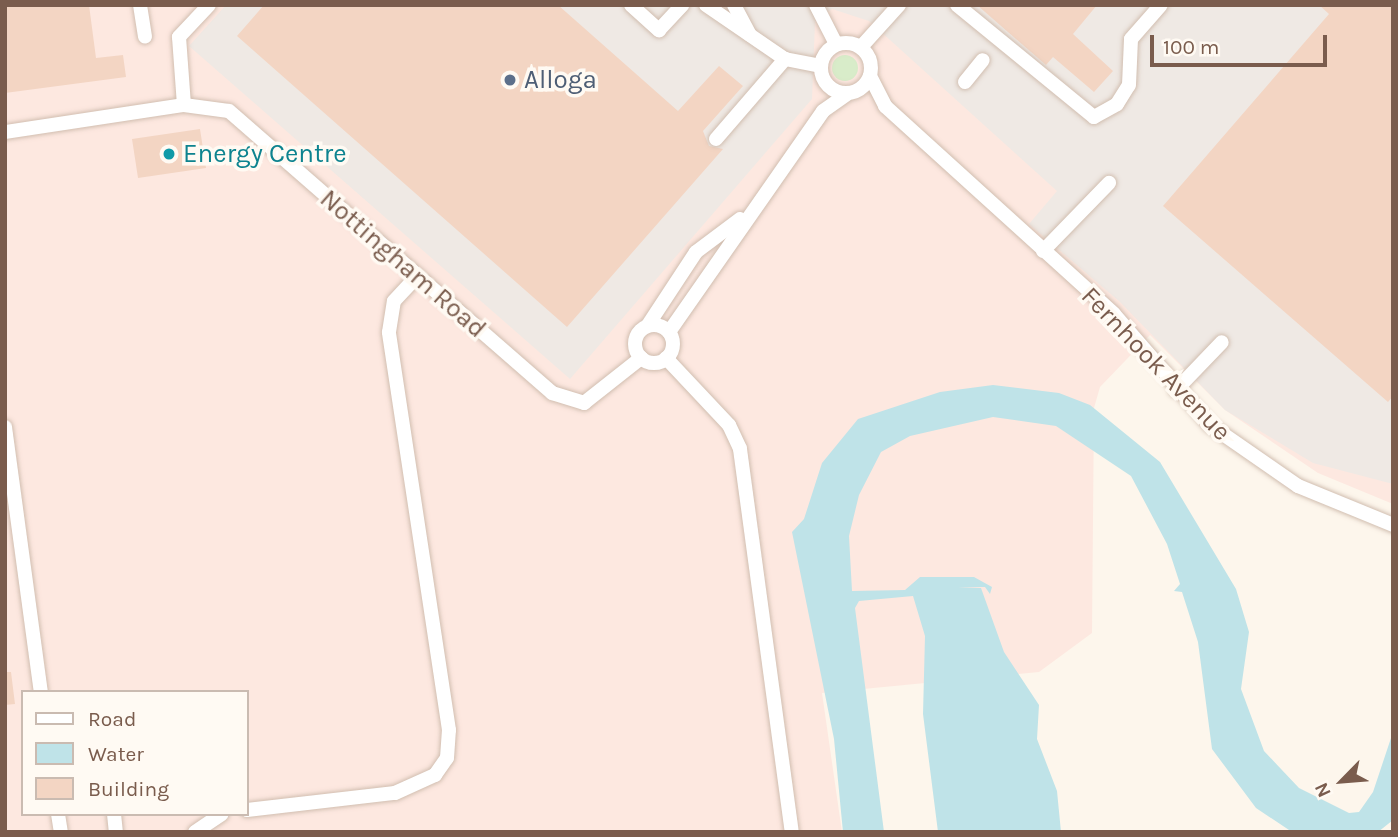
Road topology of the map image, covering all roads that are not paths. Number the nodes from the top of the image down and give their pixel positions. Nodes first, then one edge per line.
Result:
1 (140, 5) edge
2 (209, 5) edge
3 (631, 5) edge
4 (682, 5) edge
5 (706, 5) edge
6 (734, 5) edge
7 (816, 5) edge
8 (899, 5) edge
9 (957, 5) edge
10 (1161, 5) edge
11 (750, 35) junction
12 (145, 37) dead end
13 (836, 44) junction
14 (861, 47) junction
15 (785, 59) junction
16 (984, 60) dead end
17 (820, 66) junction
18 (870, 76) junction
19 (965, 82) dead end
20 (826, 85) junction
21 (849, 93) junction
22 (184, 105) junction
23 (885, 106) junction
24 (823, 111) junction
25 (5, 132) edge
26 (716, 139) dead end
27 (1109, 183) dead end
28 (746, 214) junction
29 (1043, 251) junction
30 (416, 277) junction
31 (648, 325) junction
32 (669, 332) junction
33 (1222, 342) dead end
34 (641, 358) junction
35 (666, 358) junction
36 (1176, 390) junction
37 (5, 427) edge
38 (1393, 525) edge
39 (41, 690) edge
40 (248, 810) edge
41 (219, 816) edge
42 (195, 832) edge
43 (792, 832) edge

1 - 12 street
2 - 22 street
3 - 4 street
5 - 11 street
6 - 11 street
7 - 13 street
8 - 14 street
9 - 10 street
11 - 15 street
13 - 14 street
13 - 17 street
14 - 18 street
15 - 17 street
15 - 26 street
16 - 19 street
17 - 20 street
18 - 21 street
18 - 23 street, Fernhook Avenue
20 - 21 street
20 - 24 street
21 - 23 street, Fernhook Avenue
21 - 24 street
22 - 25 street, Nottingham Road
22 - 30 street, Nottingham Road
23 - 29 street, Fernhook Avenue
24 - 28 street
27 - 29 street
28 - 31 street
28 - 32 street
29 - 36 street, Fernhook Avenue
30 - 34 street, Nottingham Road
30 - 40 street
31 - 32 street
31 - 34 street
32 - 35 street
33 - 36 street
34 - 35 street
35 - 43 street
36 - 38 street, Fernhook Avenue
37 - 39 street
41 - 42 street

